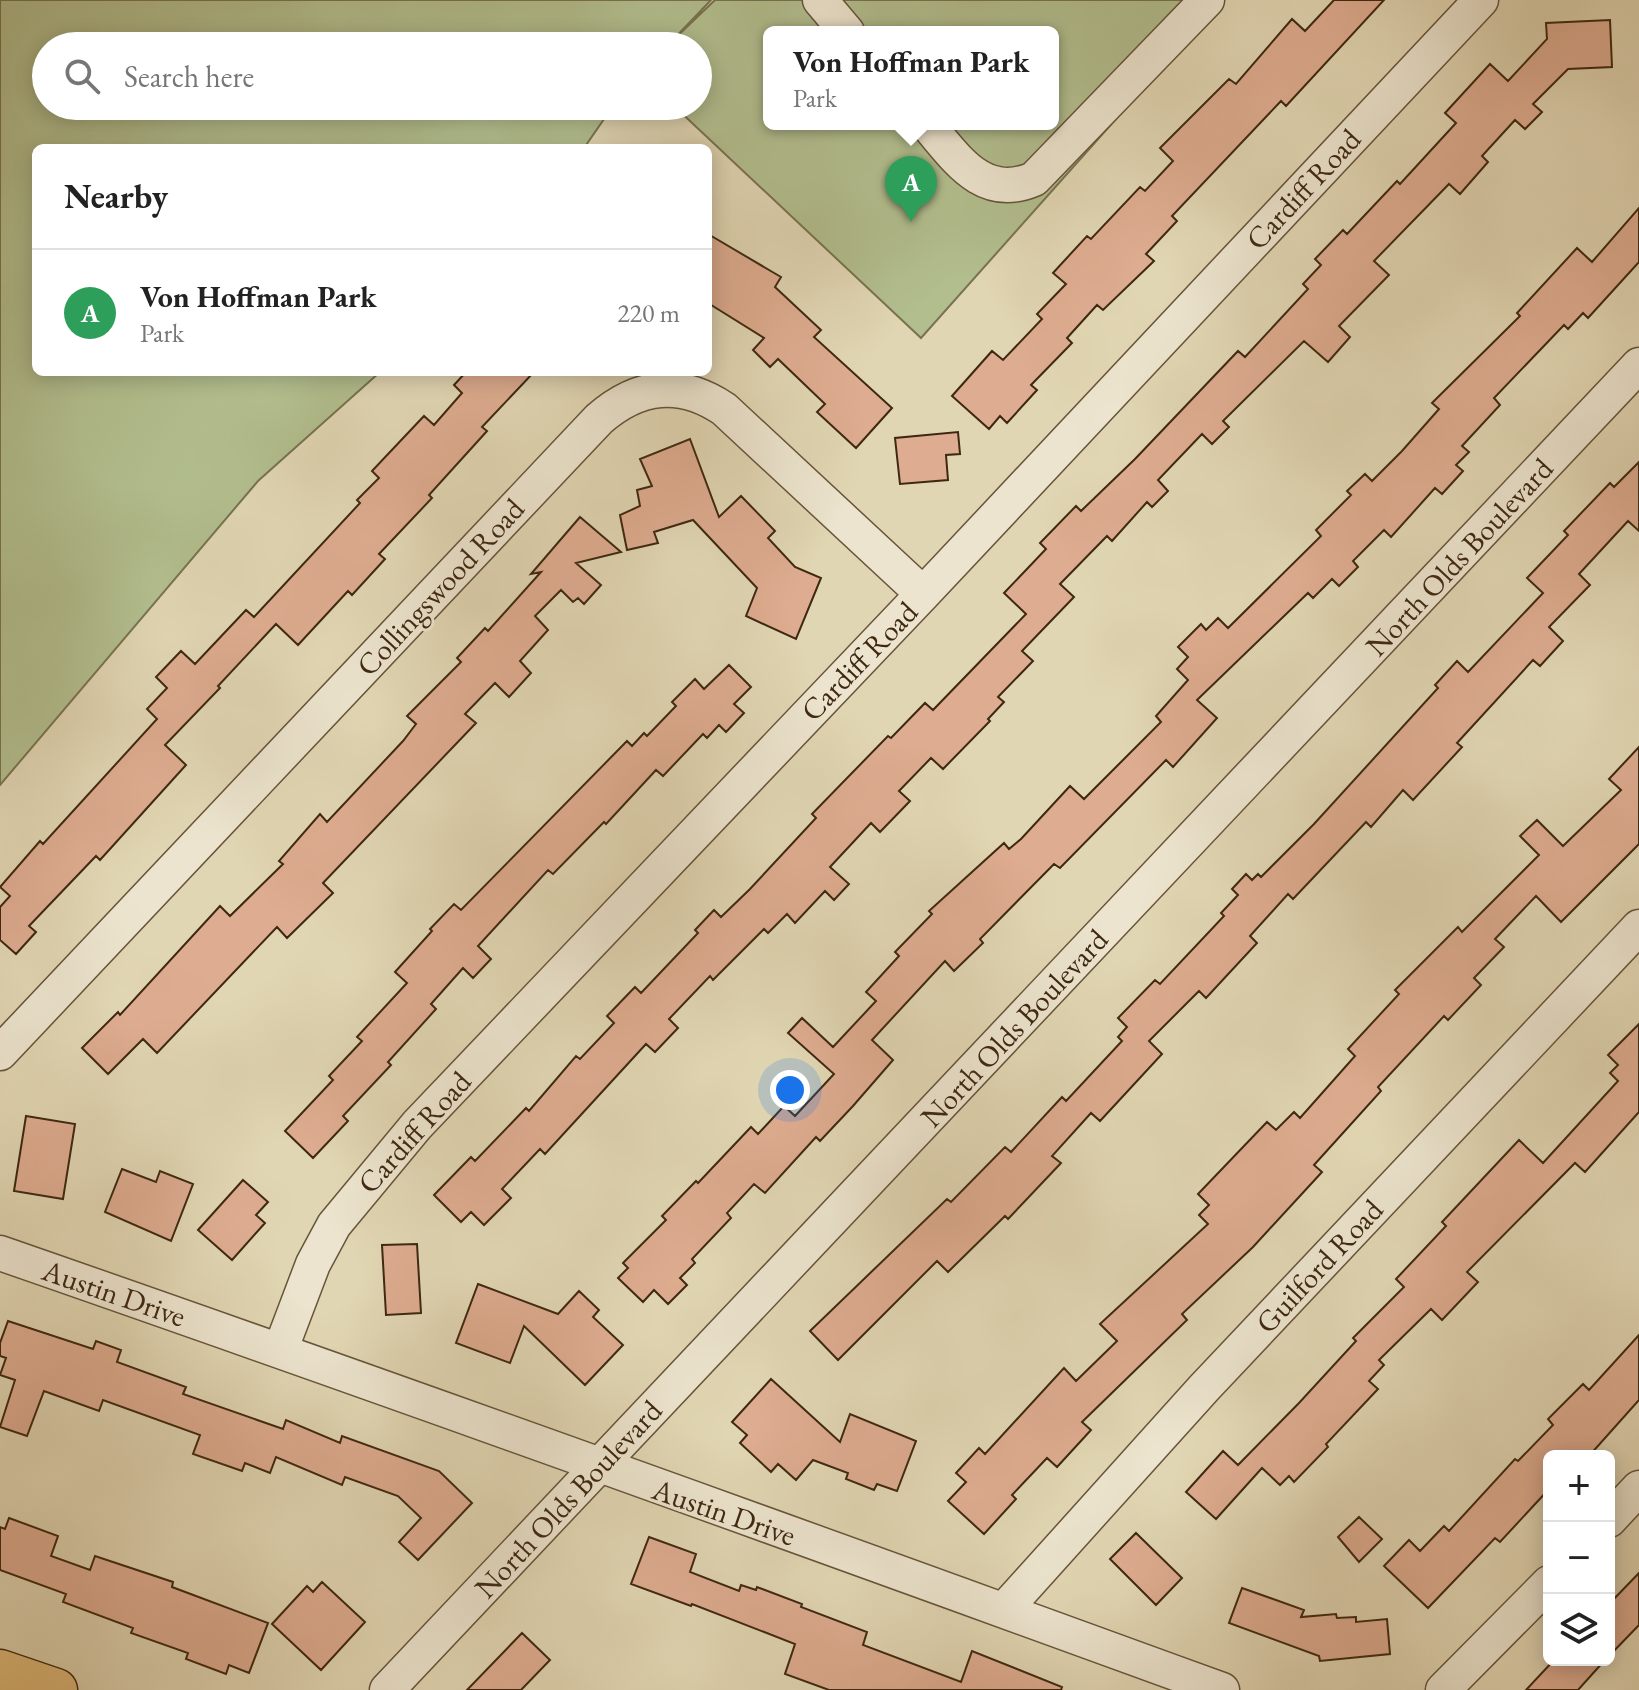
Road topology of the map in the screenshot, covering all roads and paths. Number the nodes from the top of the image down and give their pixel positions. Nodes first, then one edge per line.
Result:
1 (820, 0) edge
2 (1207, 0) edge
3 (1481, 0) edge
4 (842, 26) edge
5 (932, 130) edge
6 (1639, 365) edge
7 (923, 594) junction
8 (1639, 927) edge
9 (0, 1053) edge
10 (0, 1253) edge
11 (280, 1351) junction
12 (600, 1466) junction
13 (1639, 1488) edge
14 (1615, 1514) edge
15 (1543, 1589) edge
16 (1004, 1610) junction
17 (0, 1671) edge
18 (56, 1690) edge
19 (387, 1690) edge
20 (1222, 1690) edge
21 (1443, 1690) edge

1 - 4 street
2 - 5 street
3 - 7 street, Cardiff Road
6 - 12 street, North Olds Boulevard
7 - 9 street, Collingswood Road
7 - 11 street, Cardiff Road
8 - 16 street, Guilford Road
10 - 11 street, Austin Drive
11 - 12 street, Austin Drive
12 - 16 street, Austin Drive
12 - 19 street, North Olds Boulevard
13 - 14 street
15 - 21 street
16 - 20 street, Austin Drive
17 - 18 main road

